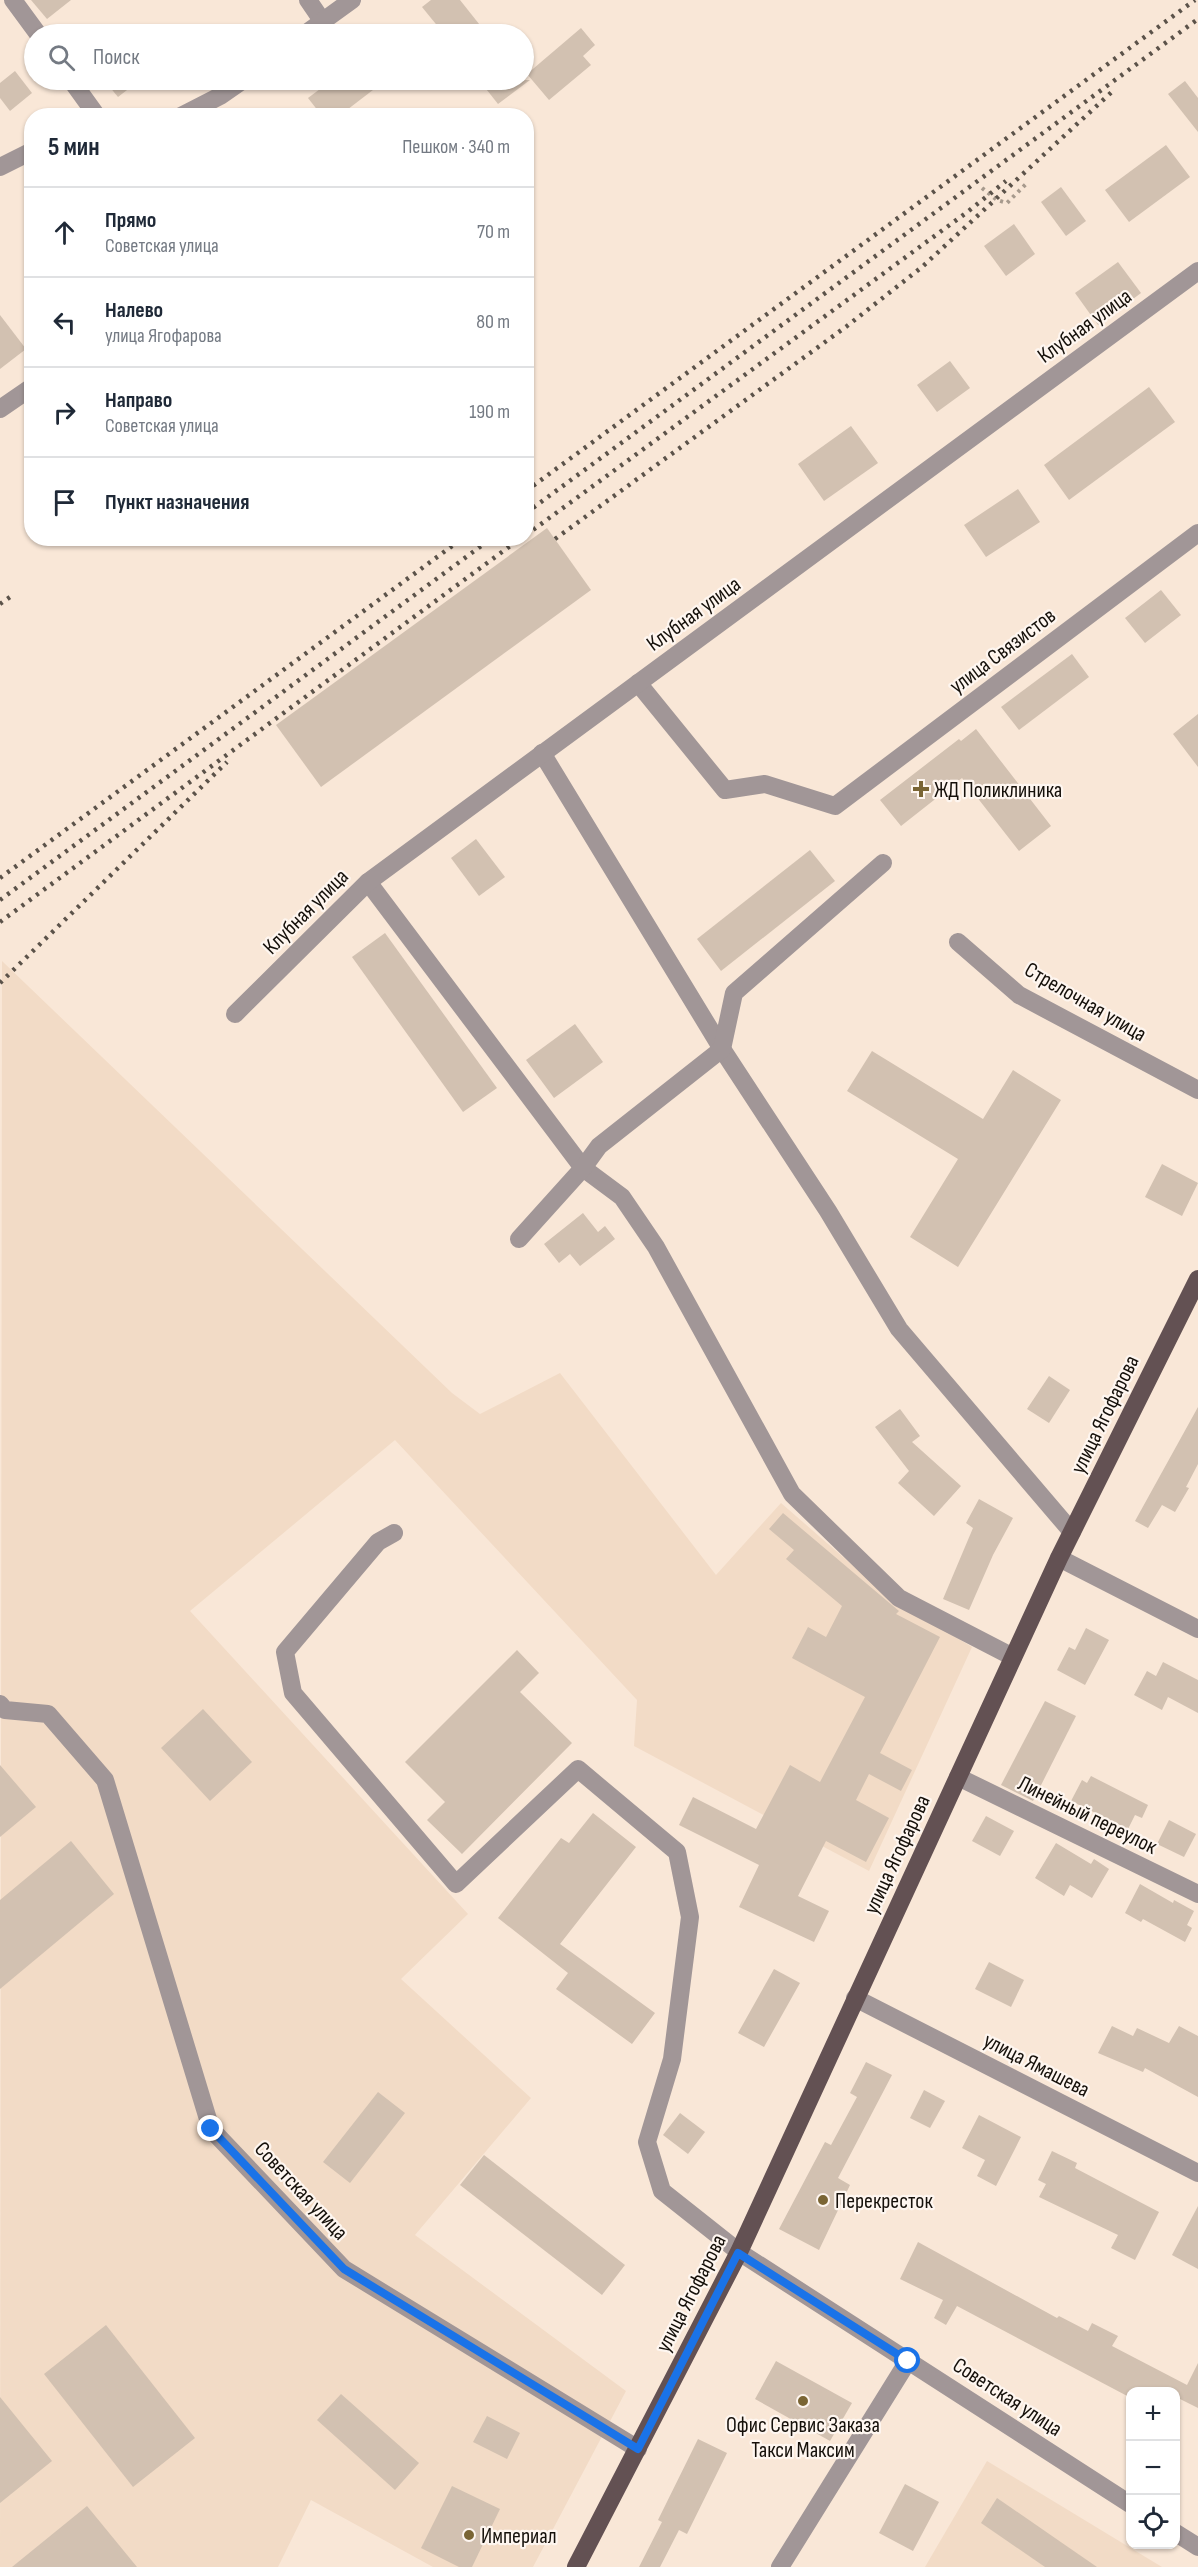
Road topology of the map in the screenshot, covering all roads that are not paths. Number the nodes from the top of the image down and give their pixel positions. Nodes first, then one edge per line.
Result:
1 (13, 0) edge
2 (308, 0) edge
3 (352, 0) edge
4 (323, 22) junction
5 (31, 24) edge
6 (320, 24) edge
7 (78, 90) edge
8 (229, 90) edge
9 (91, 108) edge
10 (197, 108) edge
11 (24, 155) edge
12 (0, 167) edge
13 (1198, 271) edge
14 (24, 392) edge
15 (0, 409) edge
16 (1198, 533) edge
17 (638, 682) junction
18 (542, 753) junction
19 (883, 863) dead end
20 (368, 882) junction
21 (958, 942) dead end
22 (235, 1014) dead end
23 (722, 1049) junction
24 (1198, 1090) edge
25 (583, 1168) junction
26 (519, 1239) dead end
27 (1198, 1279) edge
28 (1072, 1532) junction
29 (394, 1533) dead end
30 (1059, 1558) junction
31 (1198, 1629) edge
32 (1013, 1657) junction
33 (0, 1704) edge
34 (958, 1777) junction
35 (1198, 1894) edge
36 (855, 1998) junction
37 (1198, 2173) edge
38 (738, 2253) junction
39 (908, 2361) junction
40 (638, 2449) junction
41 (1126, 2501) edge
42 (1180, 2536) edge
43 (1198, 2547) edge
44 (576, 2567) edge
45 (780, 2567) edge

1 - 5 street
2 - 4 street
3 - 4 street
4 - 6 street
7 - 9 street
8 - 10 street
11 - 12 street
13 - 17 street, Клубная улица
14 - 15 street
16 - 17 street, улица Связистов
17 - 18 street, Клубная улица
18 - 20 street, Клубная улица
18 - 23 street
19 - 23 street
20 - 22 street, Клубная улица
20 - 25 street
21 - 24 street, Стрелочная улица
23 - 25 street
23 - 28 street
25 - 26 street
25 - 32 street
27 - 28 main road, улица Ягофарова
28 - 30 main road, улица Ягофарова
29 - 38 street, Советская улица
30 - 31 street
30 - 32 main road, улица Ягофарова
32 - 34 main road, улица Ягофарова
33 - 40 street, Советская улица
34 - 35 street, Линейный переулок
34 - 36 main road, улица Ягофарова
36 - 37 street, улица Ямашева
36 - 38 main road, улица Ягофарова
38 - 39 street, Советская улица
38 - 40 main road, улица Ягофарова
39 - 41 street, Советская улица
39 - 45 street
40 - 44 main road, улица Ягофарова
42 - 43 street

